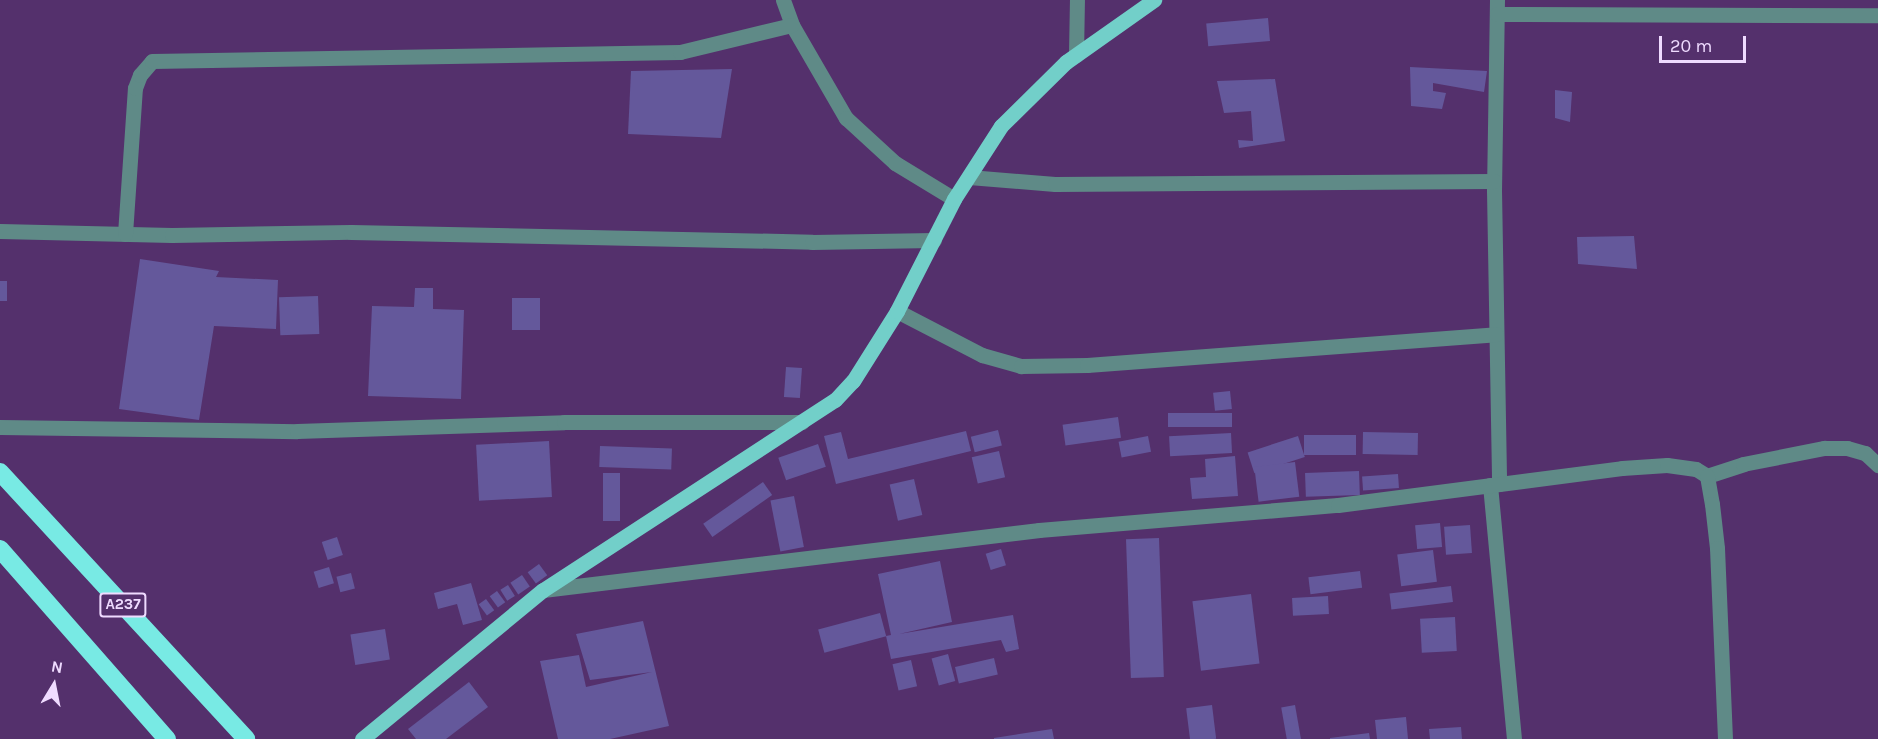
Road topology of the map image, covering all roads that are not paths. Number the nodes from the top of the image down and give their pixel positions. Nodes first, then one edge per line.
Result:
1 (783, 0) edge
2 (1077, 0) edge
3 (1154, 0) edge
4 (1497, 7) edge
5 (1850, 8) edge
6 (1878, 15) edge
7 (792, 25) junction
8 (1076, 55) junction
9 (969, 177) junction
10 (1494, 181) junction
11 (954, 199) junction
12 (0, 231) edge
13 (125, 234) junction
14 (934, 240) junction
15 (897, 311) junction
16 (1496, 334) junction
17 (802, 422) junction
18 (0, 426) edge
19 (1878, 465) edge
20 (0, 472) edge
21 (1707, 476) junction
22 (1495, 484) junction
23 (0, 549) edge
24 (543, 590) junction
25 (167, 739) edge
26 (246, 739) edge
27 (362, 739) edge
28 (1514, 739) edge
29 (1725, 739) edge

1 - 7 street
2 - 8 street
3 - 8 main road
4 - 5 street
4 - 10 street
5 - 6 street
7 - 11 street
7 - 13 street
8 - 9 main road
9 - 10 street
9 - 11 main road
10 - 16 street
11 - 14 main road
12 - 13 street
13 - 14 street
14 - 15 main road
15 - 16 street
15 - 17 main road
16 - 22 street
17 - 18 street
17 - 24 main road
19 - 21 street
20 - 26 highway, A237
21 - 22 street
21 - 29 street
22 - 24 street
22 - 28 street
23 - 25 highway
24 - 27 main road

